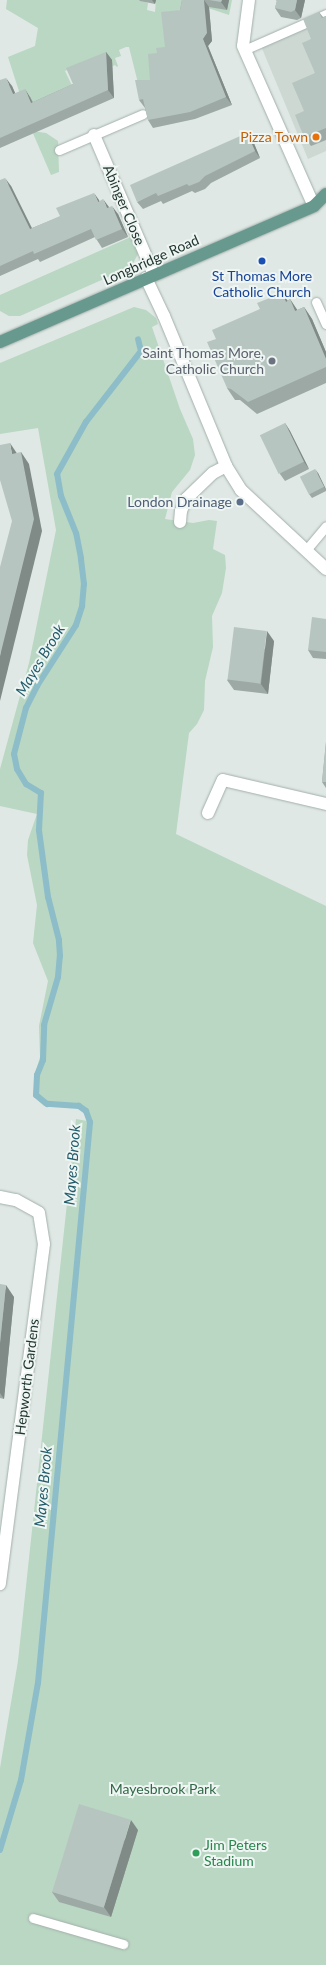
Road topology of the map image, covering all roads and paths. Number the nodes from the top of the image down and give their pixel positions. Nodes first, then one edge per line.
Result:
1 (249, 0) edge
2 (326, 14) edge
3 (244, 50) junction
4 (143, 114) edge
5 (94, 135) junction
6 (59, 150) dead end
7 (326, 194) edge
8 (320, 207) edge
9 (150, 276) junction
10 (316, 302) dead end
11 (326, 324) edge
12 (1, 341) edge
13 (226, 466) junction
14 (180, 522) dead end
15 (326, 526) edge
16 (306, 550) junction
17 (326, 570) edge
18 (326, 804) edge
19 (208, 813) dead end
20 (0, 1197) edge
21 (0, 1584) edge
22 (33, 1918) dead end
23 (123, 1944) dead end

1 - 3 street
2 - 3 lane
3 - 8 street
4 - 5 lane
5 - 6 lane
5 - 9 street, Abinger Close
7 - 8 main road, Longbridge Road
8 - 9 main road, Longbridge Road
9 - 12 main road, Longbridge Road
9 - 13 street, Abinger Close
10 - 11 lane
13 - 14 street
13 - 16 street, Abinger Close
15 - 16 lane
16 - 17 street, Abinger Close
18 - 19 street
20 - 21 street, Hepworth Gardens
22 - 23 lane

